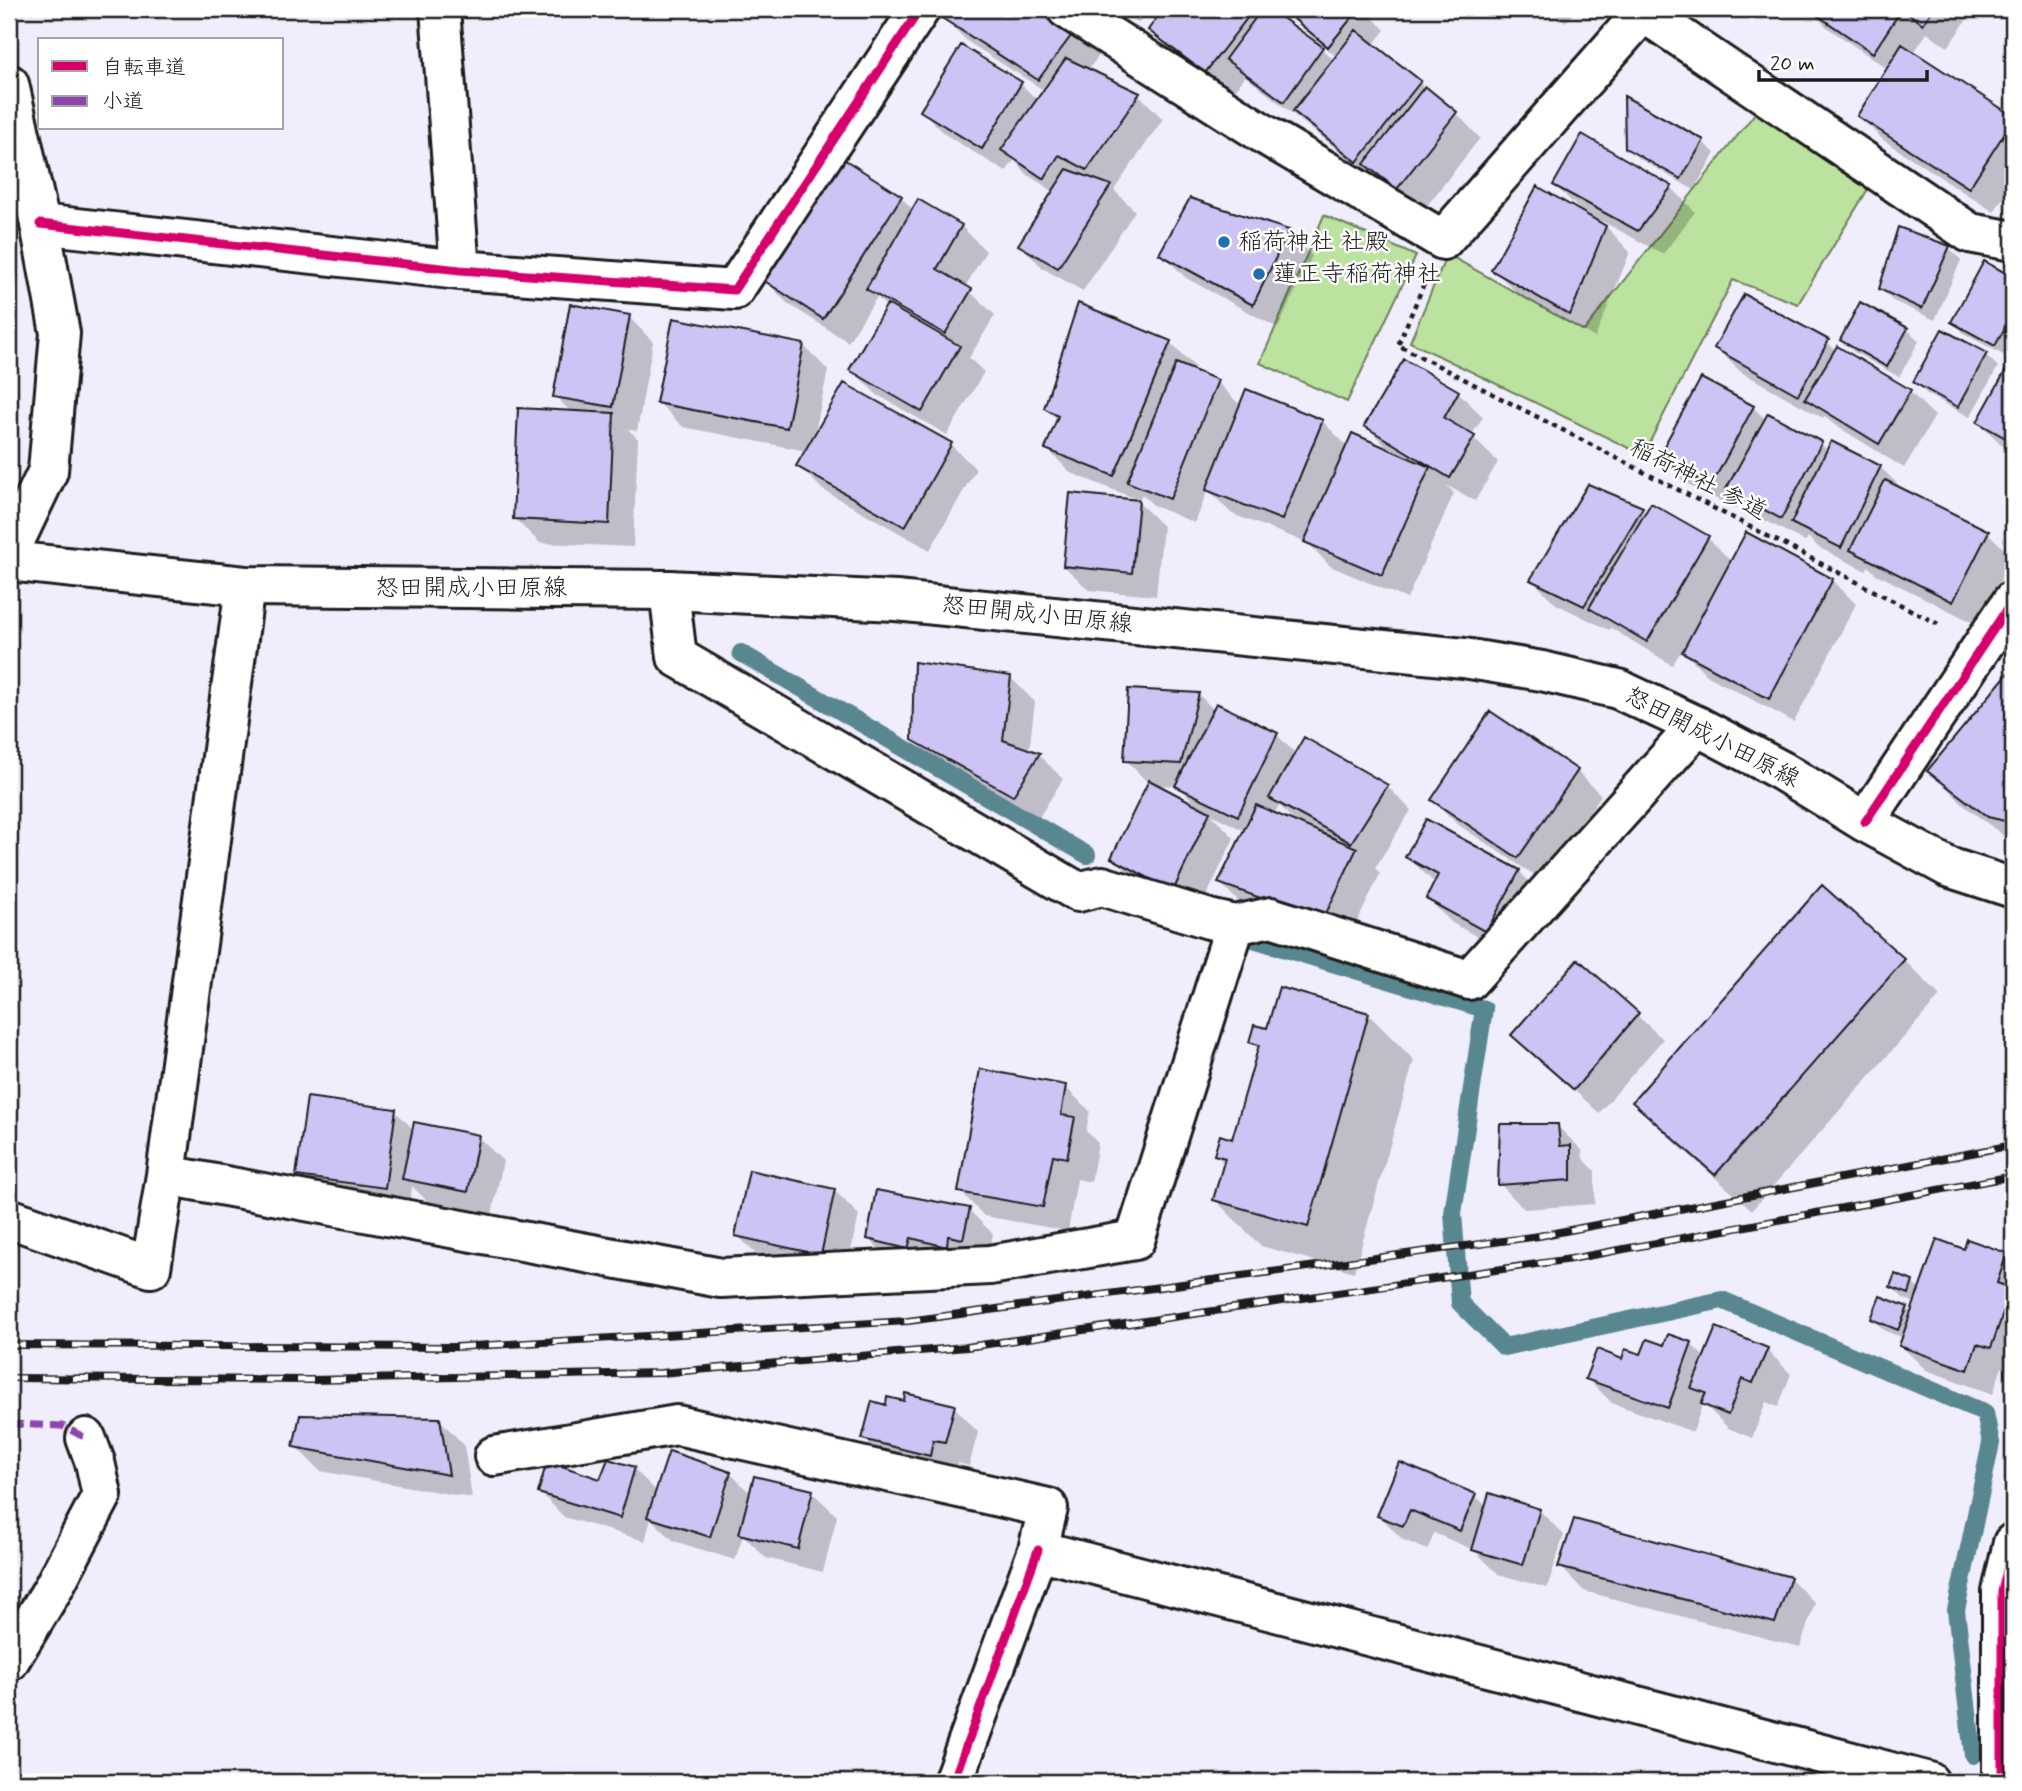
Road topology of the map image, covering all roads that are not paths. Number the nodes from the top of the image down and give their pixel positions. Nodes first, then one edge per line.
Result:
1 (440, 9) edge
2 (920, 9) edge
3 (1067, 9) edge
4 (1644, 11) edge
5 (9, 84) edge
6 (40, 224) junction
7 (2013, 241) edge
8 (460, 270) junction
9 (9, 553) edge
10 (9, 561) edge
11 (245, 586) junction
12 (669, 590) junction
13 (2013, 600) edge
14 (1697, 726) junction
15 (1865, 822) junction
16 (2013, 888) edge
17 (1235, 925) junction
18 (166, 1175) junction
19 (9, 1218) edge
20 (86, 1438) dead end
21 (494, 1456) dead end
22 (2013, 1543) edge
23 (1038, 1550) junction
24 (9, 1661) edge
25 (953, 1782) edge
26 (1929, 1782) edge
27 (2002, 1782) edge

1 - 8 main road
2 - 8 main road
3 - 4 main road
4 - 7 main road
5 - 6 main road
6 - 8 main road
6 - 9 main road
10 - 11 main road, 怒田開成小田原線
11 - 12 main road, 怒田開成小田原線
11 - 18 main road
12 - 14 main road, 怒田開成小田原線
12 - 17 main road
13 - 15 main road
14 - 15 main road, 怒田開成小田原線
14 - 17 main road
15 - 16 main road, 怒田開成小田原線
17 - 18 main road
18 - 19 main road
20 - 24 main road
21 - 23 main road
22 - 27 main road
23 - 25 main road
23 - 26 main road

